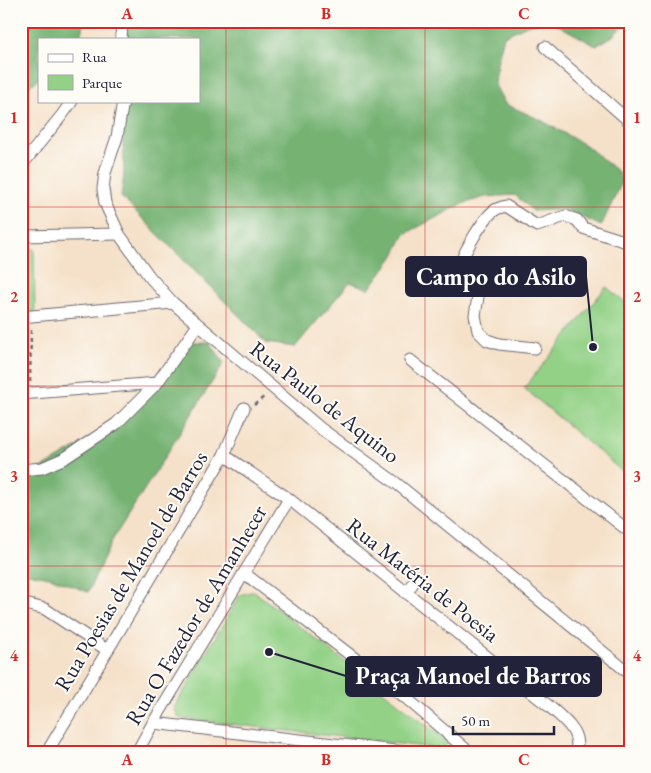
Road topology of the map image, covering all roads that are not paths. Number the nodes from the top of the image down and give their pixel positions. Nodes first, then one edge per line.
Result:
1 (545, 47) dead end
2 (71, 102) edge
3 (123, 102) edge
4 (630, 122) edge
5 (21, 166) edge
6 (120, 234) junction
7 (21, 236) edge
8 (630, 243) edge
9 (173, 303) junction
10 (26, 317) edge
11 (198, 325) junction
12 (535, 348) dead end
13 (410, 360) dead end
14 (157, 383) junction
15 (26, 394) edge
16 (244, 408) road end
17 (224, 455) junction
18 (21, 470) edge
19 (289, 499) junction
20 (630, 532) edge
21 (244, 573) junction
22 (415, 580) dead end
23 (406, 593) junction
24 (21, 603) edge
25 (107, 650) junction
26 (630, 674) edge
27 (153, 723) junction
28 (47, 752) edge
29 (137, 752) edge
30 (404, 752) edge
31 (470, 752) edge
32 (576, 752) edge

1 - 4 street
2 - 5 street
3 - 6 street, Rua Paulo de Aquino
6 - 7 street
6 - 9 street, Rua Paulo de Aquino
8 - 12 street
9 - 10 street
9 - 11 street, Rua Paulo de Aquino
11 - 14 street
11 - 26 street, Rua Paulo de Aquino
13 - 20 street
14 - 15 street
14 - 18 street
16 - 17 street, Rua Poesias de Manoel de Barros
17 - 19 street, Rua Matéria de Poesia
17 - 25 street, Rua Poesias de Manoel de Barros
19 - 21 street, Rua O Fazedor de Amanhecer
19 - 23 street, Rua Matéria de Poesia
21 - 27 street, Rua O Fazedor de Amanhecer
21 - 31 street
22 - 23 street
23 - 32 street, Rua Matéria de Poesia
24 - 25 street
25 - 28 street, Rua Poesias de Manoel de Barros
27 - 29 street, Rua O Fazedor de Amanhecer
27 - 30 street

